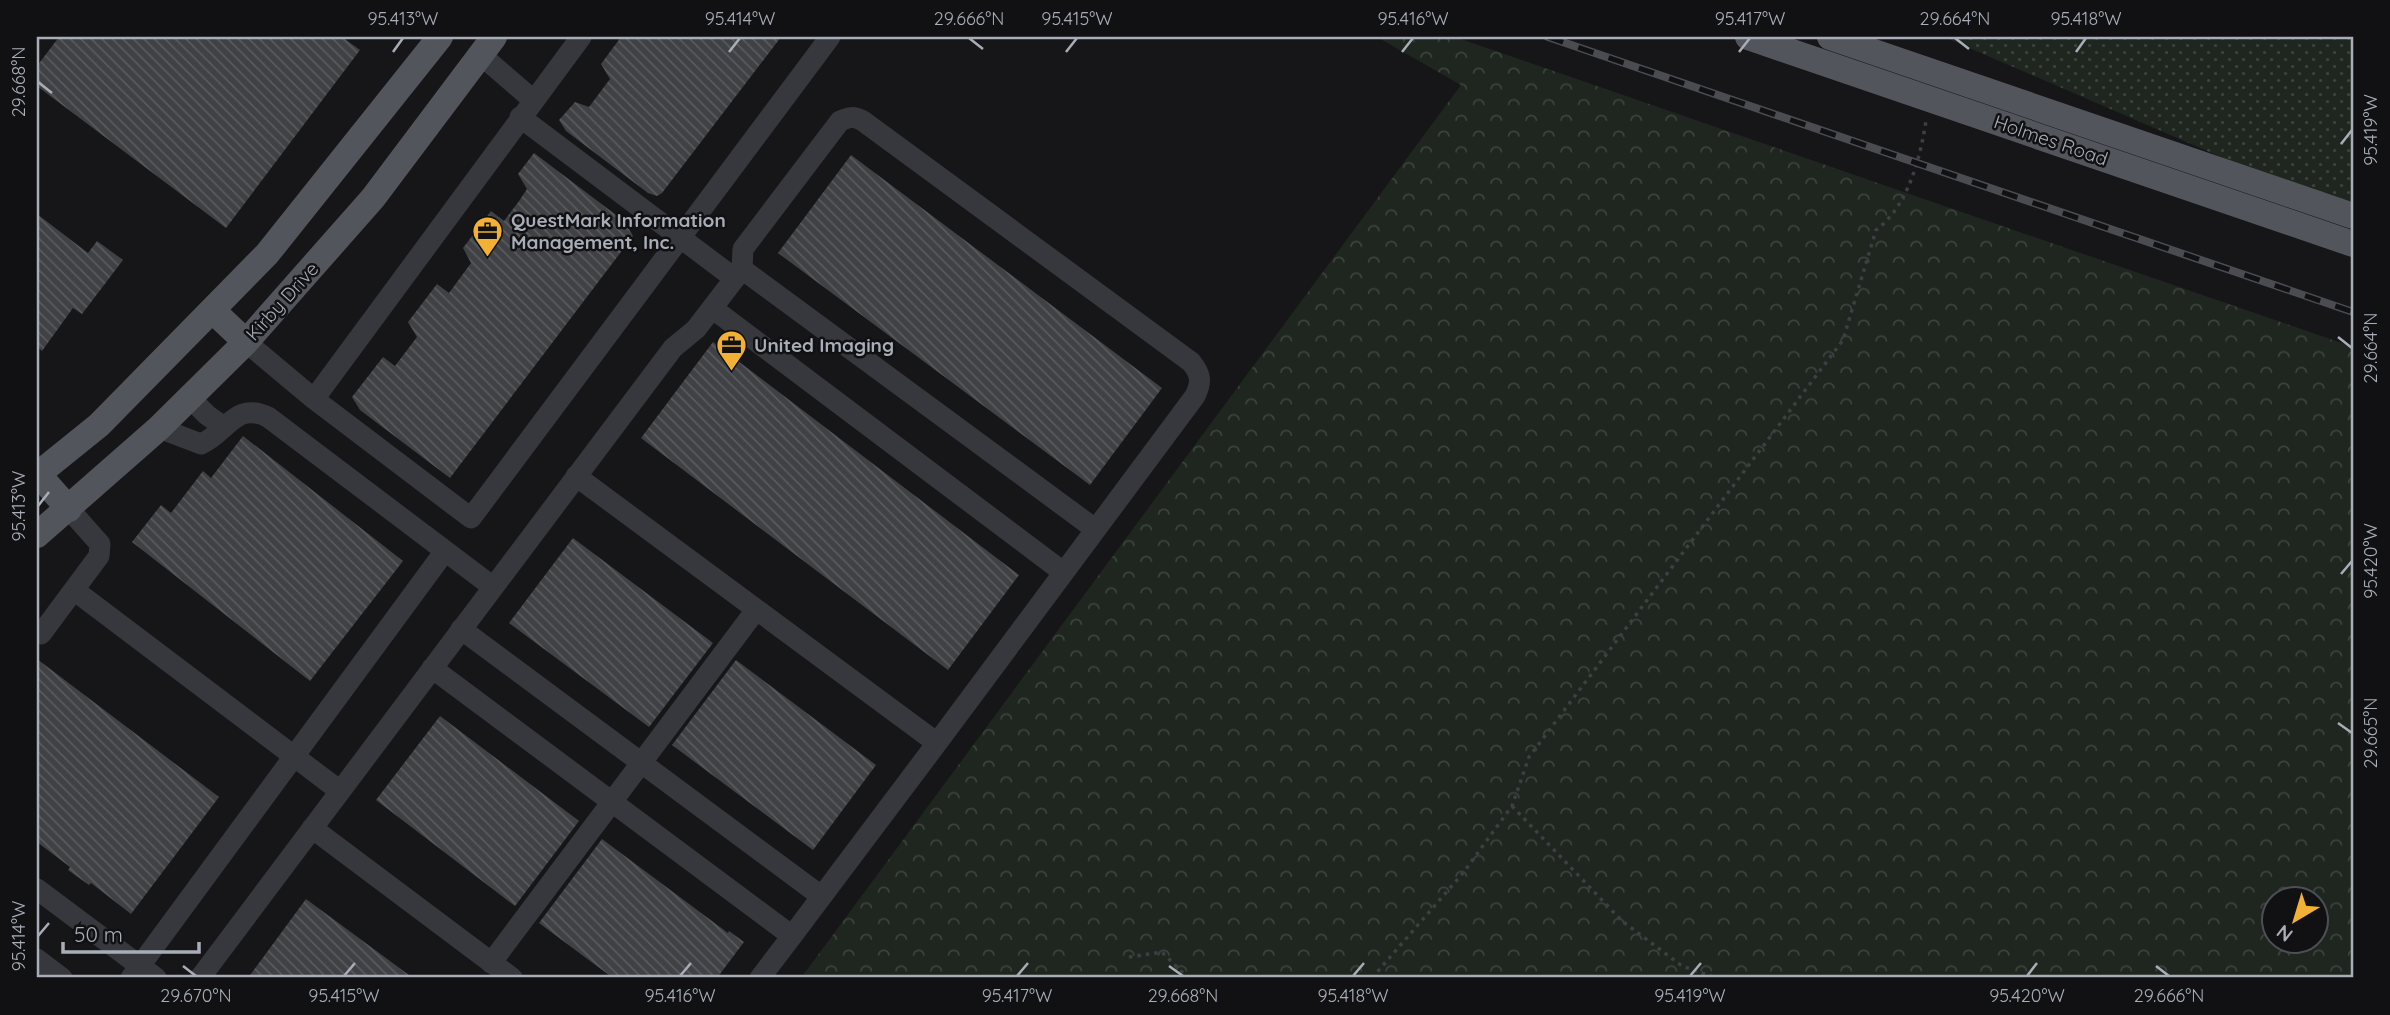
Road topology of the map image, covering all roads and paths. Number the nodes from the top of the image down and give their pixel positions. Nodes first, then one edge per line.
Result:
1 (440, 37) edge
2 (458, 37) edge
3 (581, 37) edge
4 (830, 37) edge
5 (1748, 37) edge
6 (1830, 37) edge
7 (487, 46) edge
8 (1930, 98) junction
9 (526, 108) junction
10 (2353, 216) edge
11 (680, 236) junction
12 (2353, 244) edge
13 (738, 273) junction
14 (712, 308) junction
15 (212, 310) junction
16 (246, 342) junction
17 (190, 398) junction
18 (314, 399) junction
19 (224, 427) junction
20 (159, 428) junction
21 (37, 474) edge
22 (576, 477) junction
23 (69, 509) junction
24 (1095, 529) junction
25 (37, 535) edge
26 (445, 551) junction
27 (1063, 572) junction
28 (493, 587) junction
29 (74, 590) junction
30 (756, 610) junction
31 (461, 629) junction
32 (41, 634) dead end
33 (432, 668) junction
34 (937, 743) junction
35 (294, 757) junction
36 (642, 762) junction
37 (340, 791) junction
38 (611, 803) junction
39 (1512, 806) junction
40 (312, 828) junction
41 (37, 889) edge
42 (821, 896) junction
43 (792, 936) junction
44 (1129, 957) dead end
45 (37, 959) edge
46 (491, 962) junction
47 (142, 974) edge
48 (62, 978) edge
49 (200, 978) edge
50 (512, 978) edge
51 (760, 978) edge
52 (1188, 978) edge
53 (1372, 978) edge
54 (1716, 978) edge

1 - 15 main road
2 - 7 main road
3 - 9 lane
4 - 11 lane
5 - 8 main road, Holmes Road
6 - 10 main road, Holmes Road
7 - 9 lane
7 - 16 main road, Kirby Drive
8 - 12 main road, Holmes Road
8 - 39 path
9 - 11 lane
9 - 18 lane
11 - 13 lane
11 - 18 lane
13 - 14 lane
13 - 24 lane
13 - 24 lane
14 - 22 lane
14 - 27 lane
15 - 16 main road
15 - 21 main road
16 - 17 main road, Kirby Drive
16 - 18 lane
17 - 19 lane
17 - 20 main road, Kirby Drive
19 - 20 lane
19 - 26 lane
20 - 23 main road, Kirby Drive
21 - 23 main road
22 - 28 lane
22 - 30 lane
23 - 25 main road, Kirby Drive
23 - 29 lane
24 - 27 lane
26 - 28 lane
26 - 35 lane
27 - 34 lane
28 - 31 lane
29 - 32 lane
29 - 35 lane
30 - 34 lane
30 - 36 lane
31 - 33 lane
31 - 36 lane
33 - 37 lane
33 - 38 lane
34 - 42 lane
35 - 37 lane
35 - 47 lane
36 - 38 lane
36 - 42 lane
37 - 40 lane
38 - 43 lane
38 - 46 lane
39 - 53 path
39 - 54 path
40 - 46 lane
40 - 49 lane
41 - 47 lane
42 - 43 lane
43 - 51 lane
44 - 52 path
45 - 48 lane
46 - 50 lane

